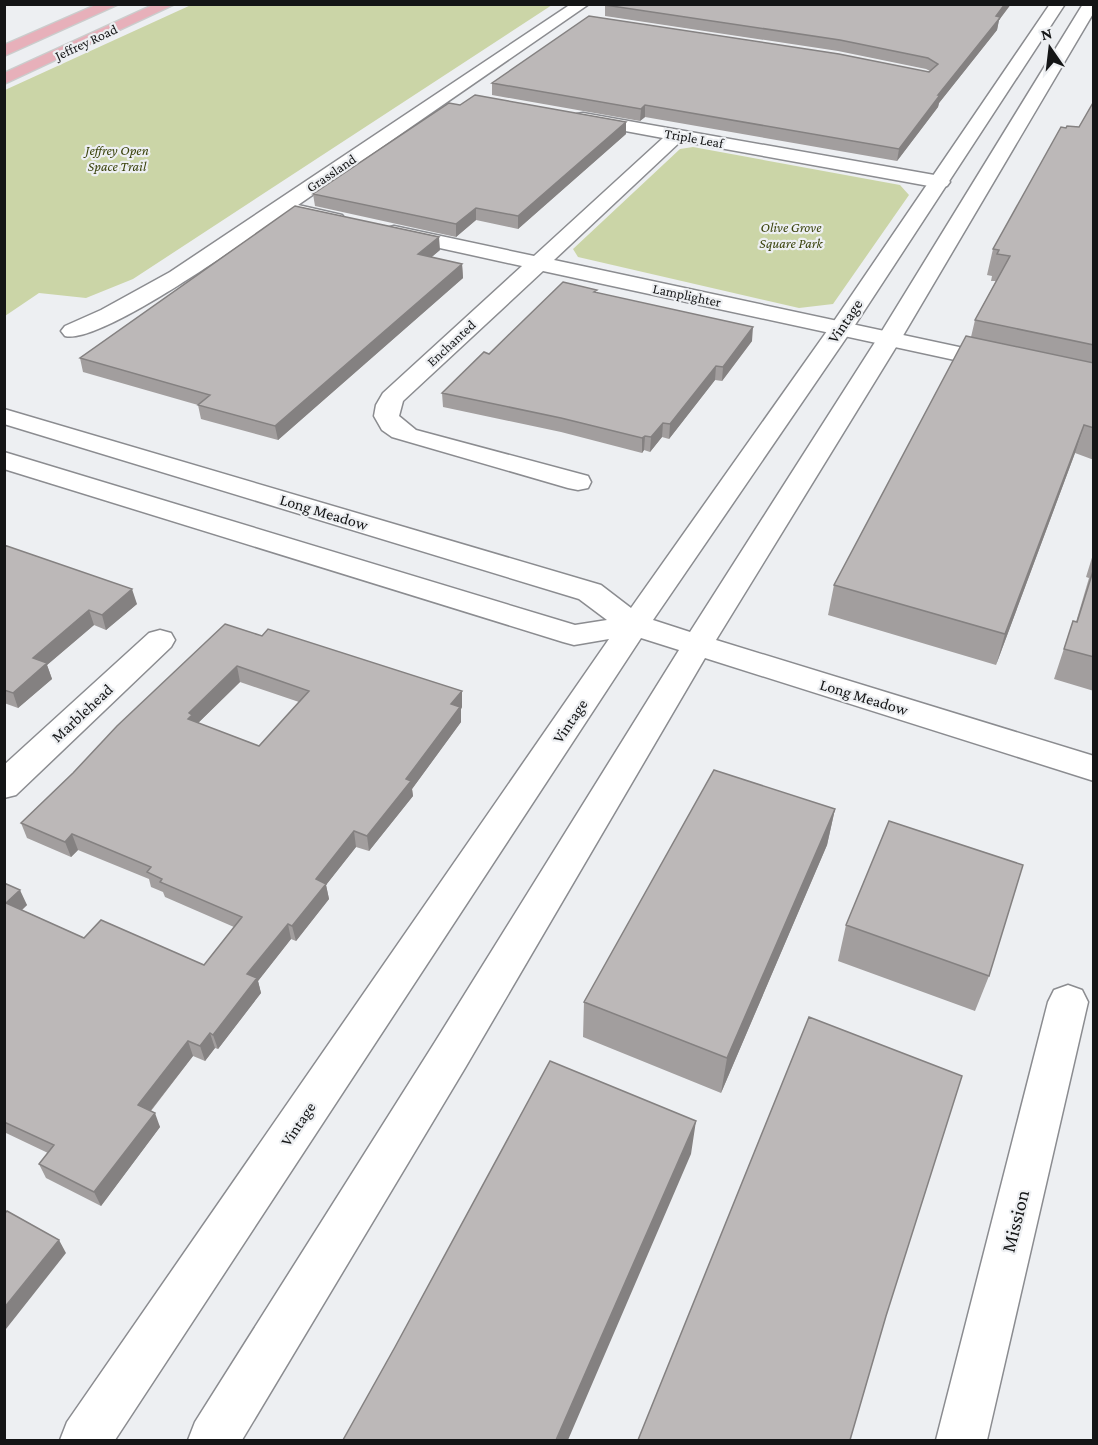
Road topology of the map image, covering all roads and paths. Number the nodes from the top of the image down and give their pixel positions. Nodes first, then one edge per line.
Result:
1 (112, 4) edge
2 (168, 4) edge
3 (1058, 4) edge
4 (1091, 4) edge
5 (585, 12) edge
6 (4, 51) edge
7 (4, 79) edge
8 (448, 94) junction
9 (471, 98) edge
10 (563, 115) edge
11 (677, 135) junction
12 (940, 182) junction
13 (281, 207) junction
14 (351, 222) edge
15 (375, 227) edge
16 (538, 263) junction
17 (841, 328) junction
18 (73, 331) dead end
19 (889, 339) junction
20 (1026, 369) edge
21 (4, 416) edge
22 (4, 460) edge
23 (578, 482) dead end
24 (634, 625) junction
25 (160, 640) dead end
26 (698, 645) junction
27 (17, 757) edge
28 (1094, 769) edge
29 (4, 786) edge
30 (1068, 1002) dead end
31 (85, 1440) edge
32 (213, 1440) edge
33 (962, 1440) edge

1 - 6 main road, Jeffrey Road
2 - 7 main road, Jeffrey Road
3 - 12 street, Vintage
4 - 19 street
5 - 8 street, Grassland
8 - 9 street
8 - 13 street, Grassland
10 - 11 street, Triple Leaf
11 - 12 street, Triple Leaf
11 - 16 street, Enchanted
12 - 17 street, Vintage
13 - 14 street
13 - 18 street, Grassland
15 - 16 street, Lamplighter
16 - 17 street, Lamplighter
16 - 23 street, Enchanted
17 - 19 street, Lamplighter
17 - 24 street, Vintage
19 - 20 street, Lamplighter
19 - 26 street
21 - 24 street, Long Meadow
22 - 24 street, Long Meadow
24 - 26 street, Long Meadow
24 - 31 street, Vintage
25 - 27 street, Marblehead
26 - 28 street, Long Meadow
26 - 32 street
27 - 29 street, Marblehead
30 - 33 street, Mission

